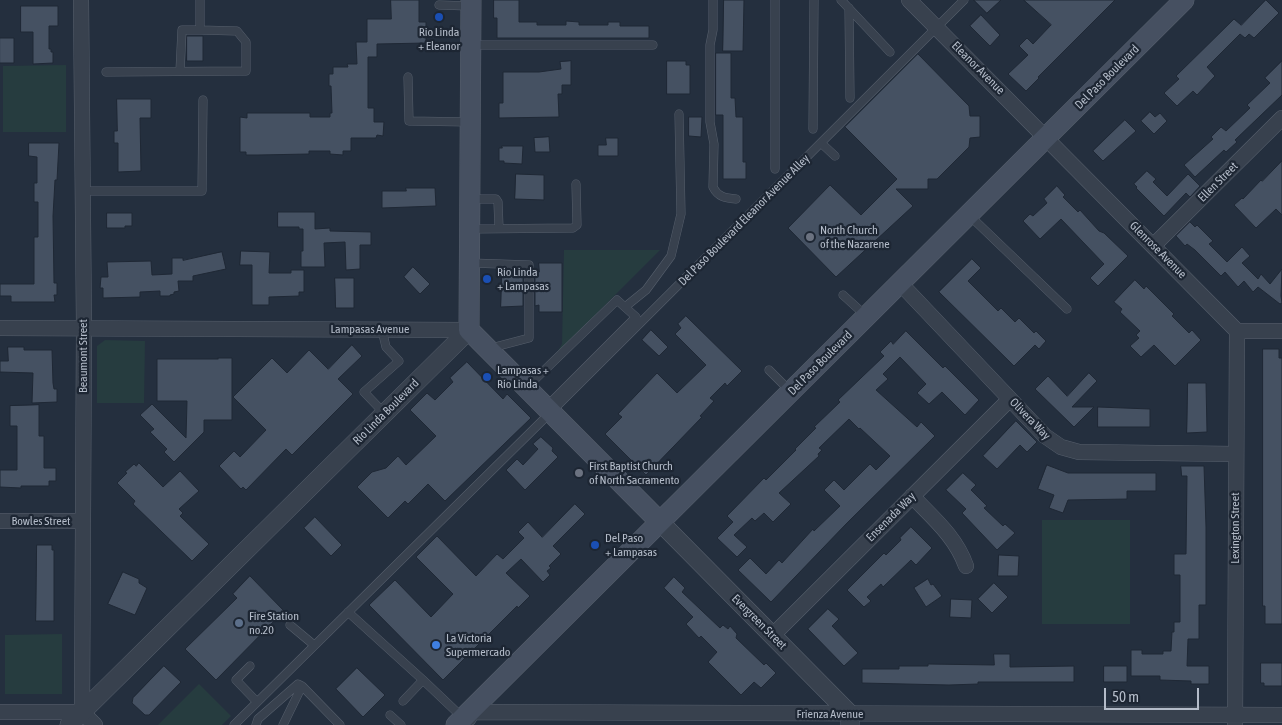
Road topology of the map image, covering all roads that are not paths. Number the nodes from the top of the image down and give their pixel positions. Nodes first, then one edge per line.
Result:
1 (81, 0) edge
2 (200, 0) edge
3 (713, 0) edge
4 (775, 0) edge
5 (814, 0) edge
6 (841, 0) edge
7 (909, 0) edge
8 (964, 0) edge
9 (1184, 0) edge
10 (471, 3) edge
11 (439, 5) dead end
12 (849, 8) junction
13 (937, 27) junction
14 (200, 30) junction
15 (471, 45) junction
16 (653, 45) dead end
17 (890, 52) dead end
18 (180, 71) junction
19 (106, 72) dead end
20 (408, 77) dead end
21 (850, 98) dead end
22 (202, 100) dead end
23 (679, 114) dead end
24 (1282, 118) edge
25 (470, 122) junction
26 (813, 129) dead end
27 (1046, 138) junction
28 (821, 143) junction
29 (835, 156) dead end
30 (775, 169) dead end
31 (576, 184) dead end
32 (83, 191) junction
33 (470, 199) junction
34 (736, 199) dead end
35 (968, 215) junction
36 (499, 228) junction
37 (470, 229) junction
38 (1153, 246) junction
39 (469, 263) junction
40 (900, 283) junction
41 (843, 295) dead end
42 (625, 307) junction
43 (1067, 309) dead end
44 (866, 317) junction
45 (0, 328) edge
46 (84, 328) junction
47 (382, 330) junction
48 (469, 330) junction
49 (1237, 331) junction
50 (1282, 331) edge
51 (488, 349) junction
52 (769, 370) dead end
53 (527, 388) junction
54 (791, 392) junction
55 (1010, 399) junction
56 (548, 410) junction
57 (384, 414) junction
58 (1235, 454) junction
59 (912, 496) junction
60 (0, 521) edge
61 (83, 521) junction
62 (660, 522) junction
63 (966, 566) dead end
64 (348, 612) junction
65 (290, 625) dead end
66 (773, 636) junction
67 (314, 646) junction
68 (250, 666) dead end
69 (423, 680) junction
70 (302, 686) junction
71 (403, 701) dead end
72 (257, 702) junction
73 (0, 712) edge
74 (82, 712) junction
75 (390, 715) dead end
76 (1282, 715) edge
77 (660, 719) edge
78 (850, 719) edge
79 (464, 720) edge
80 (1235, 720) edge
81 (69, 725) edge
82 (96, 725) edge
83 (234, 725) edge
84 (256, 725) edge
85 (283, 725) edge
86 (340, 725) edge
87 (401, 725) edge

1 - 32 street, Beaumont Street
2 - 14 lane
3 - 34 lane
4 - 30 lane
5 - 26 lane
6 - 12 lane
7 - 13 street, Eleanor Avenue
8 - 13 lane, Del Paso Boulevard Eleanor Avenue Alley
9 - 27 main road, Del Paso Boulevard
10 - 11 lane
10 - 15 main road
12 - 17 lane
12 - 21 lane
13 - 27 street, Eleanor Avenue
13 - 28 lane, Del Paso Boulevard Eleanor Avenue Alley
14 - 18 lane
14 - 18 lane
15 - 16 lane
15 - 25 main road
18 - 19 lane
20 - 25 lane
22 - 32 lane
23 - 42 lane
24 - 38 street, Ellen Street
25 - 33 main road
27 - 35 main road, Del Paso Boulevard
27 - 38 street, Glenrose Avenue
28 - 29 lane
28 - 56 lane, Del Paso Boulevard Eleanor Avenue Alley
31 - 36 lane
32 - 46 street, Beaumont Street
33 - 36 lane
33 - 37 main road
35 - 40 main road, Del Paso Boulevard
35 - 43 lane
36 - 37 lane
37 - 39 main road
38 - 49 street, Glenrose Avenue
39 - 48 main road
39 - 51 lane
40 - 44 main road, Del Paso Boulevard
40 - 55 street, Olivera Way
41 - 44 lane
42 - 53 lane
42 - 56 lane
44 - 54 main road, Del Paso Boulevard
45 - 46 street, Lampasas Avenue
46 - 47 street, Lampasas Avenue
46 - 61 street, Beaumont Street
47 - 48 street, Lampasas Avenue
47 - 57 lane
48 - 51 main road
48 - 57 street, Rio Linda Boulevard
49 - 50 street
49 - 58 street, Lexington Street
51 - 53 main road
52 - 54 lane
53 - 56 main road
54 - 62 main road, Del Paso Boulevard
55 - 58 street, Olivera Way
55 - 59 street, Ensenada Way
56 - 62 main road
56 - 64 lane
57 - 74 street, Rio Linda Boulevard
58 - 80 street, Lexington Street
59 - 63 street
59 - 66 street, Ensenada Way
60 - 61 street, Bowles Street
61 - 74 street, Beaumont Street
62 - 66 street, Evergreen Street
62 - 79 main road, Del Paso Boulevard
64 - 67 lane
64 - 69 lane
65 - 67 lane
66 - 78 street, Evergreen Street
67 - 72 lane
68 - 72 lane
69 - 71 lane
69 - 79 lane
70 - 84 lane
70 - 85 lane
70 - 86 lane
72 - 83 lane
73 - 74 street
74 - 81 street, Rio Linda Boulevard
74 - 82 street
75 - 87 lane
76 - 80 street, Frienza Avenue
77 - 78 street, Frienza Avenue
77 - 79 street, Frienza Avenue
78 - 80 street, Frienza Avenue

